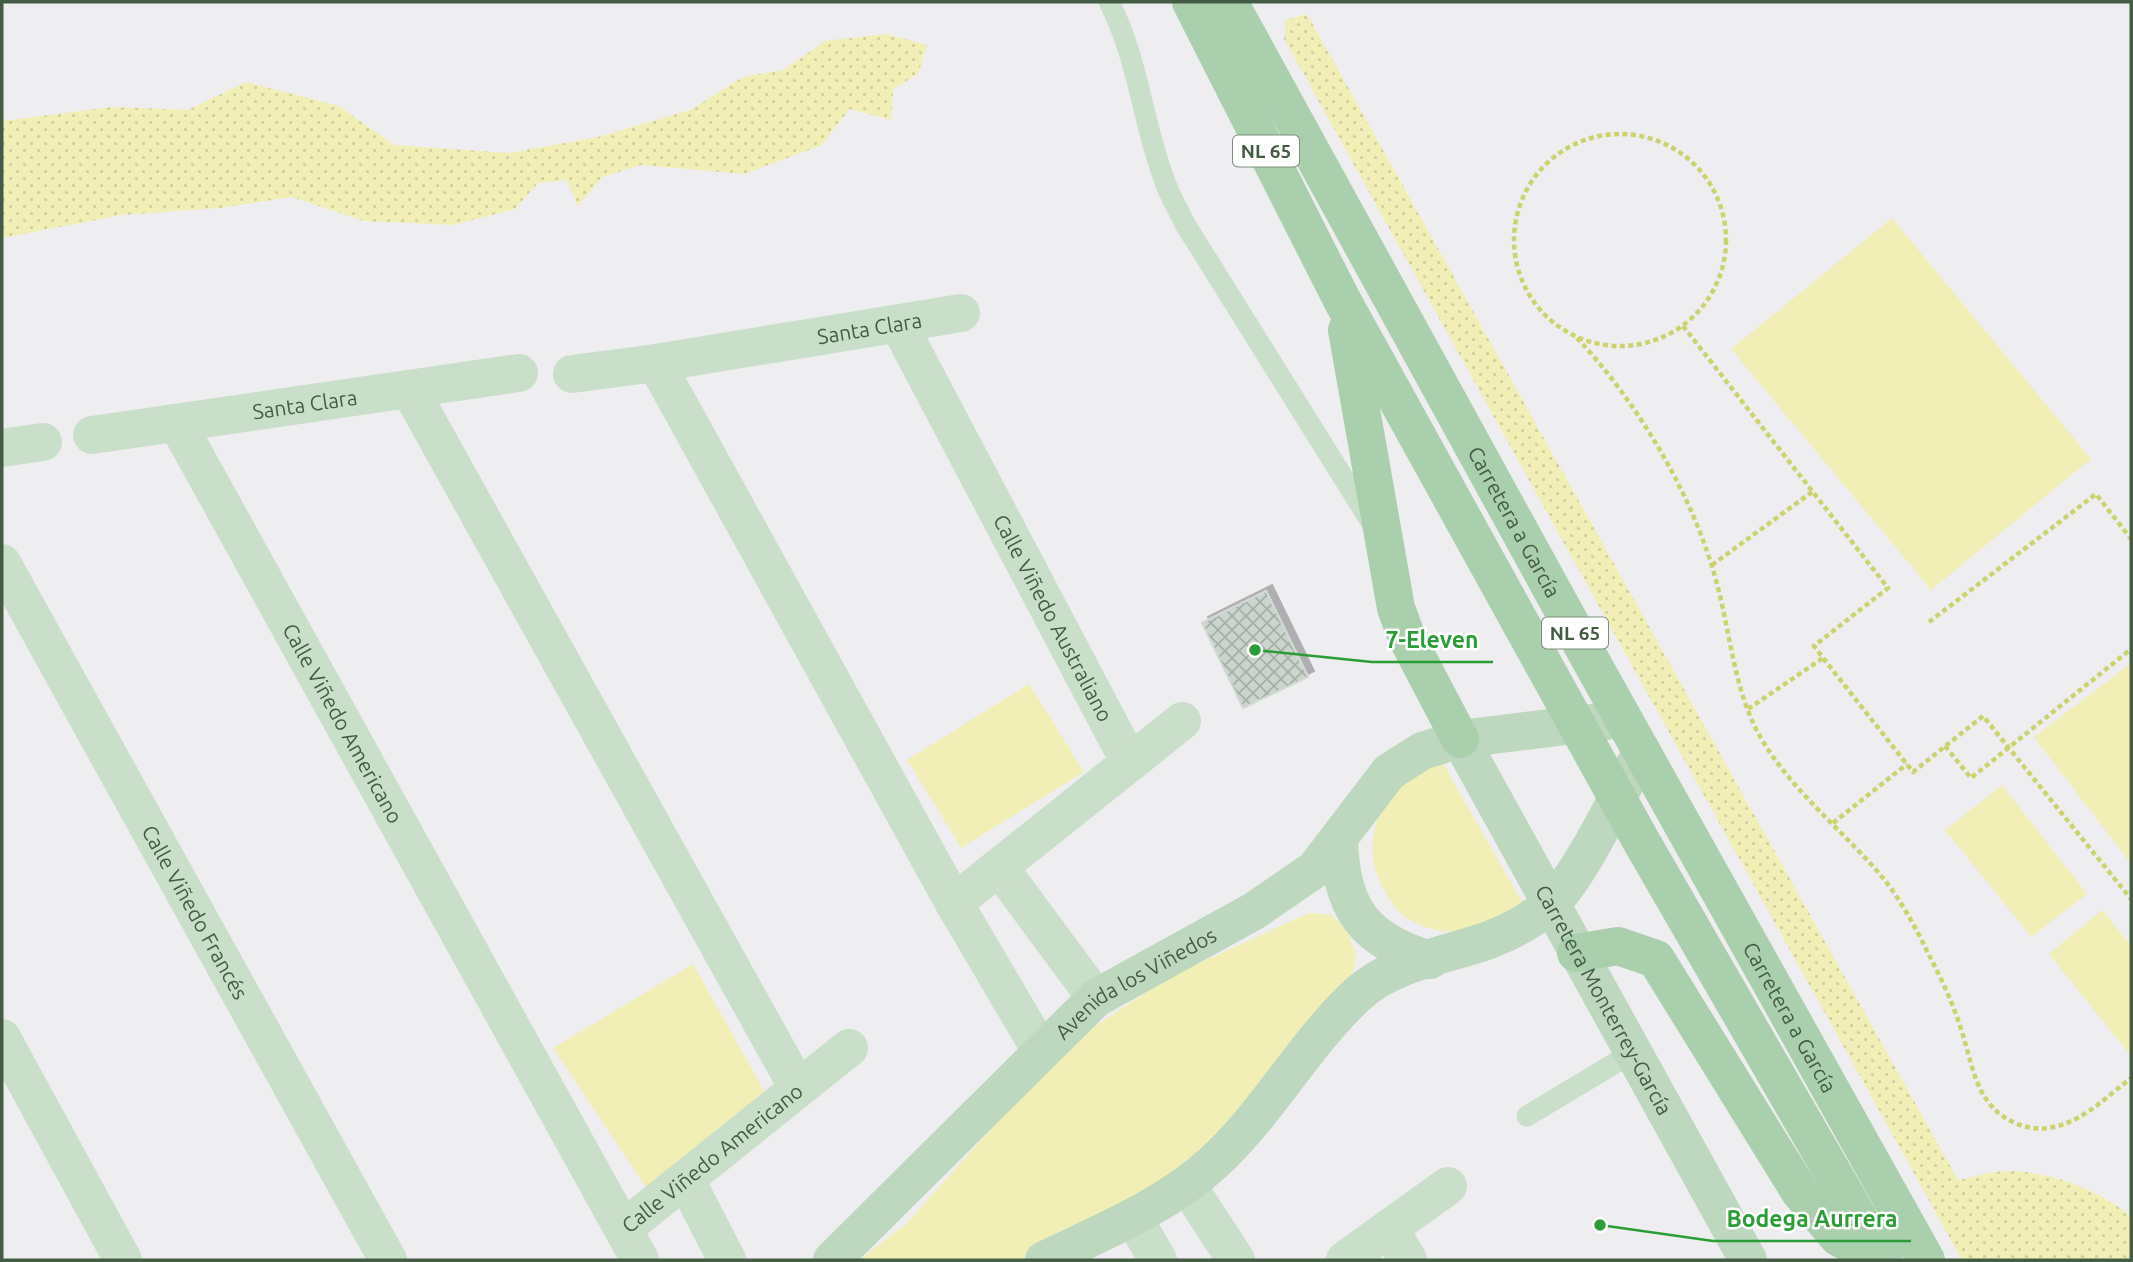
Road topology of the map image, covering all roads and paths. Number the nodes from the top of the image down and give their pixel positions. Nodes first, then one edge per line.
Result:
1 (1109, 2) edge
2 (1191, 2) edge
3 (1229, 2) edge
4 (1342, 300) junction
5 (961, 313) dead end
6 (900, 325) junction
7 (1683, 326) junction
8 (1577, 338) junction
9 (656, 363) junction
10 (519, 373) dead end
11 (572, 374) dead end
12 (410, 390) junction
13 (177, 423) junction
14 (92, 435) dead end
15 (43, 442) dead end
16 (2, 448) edge
17 (1812, 492) junction
18 (2131, 539) edge
19 (1383, 542) junction
20 (2, 564) edge
21 (1712, 565) junction
22 (1929, 622) dead end
23 (2131, 649) edge
24 (1823, 658) junction
25 (1748, 709) junction
26 (1623, 719) junction
27 (1182, 721) dead end
28 (1576, 723) junction
29 (1460, 739) junction
30 (1945, 746) junction
31 (2009, 747) junction
32 (1642, 752) junction
33 (1130, 763) junction
34 (1907, 764) junction
35 (1616, 796) junction
36 (1833, 823) junction
37 (1339, 839) junction
38 (999, 867) junction
39 (2131, 899) edge
40 (954, 903) junction
41 (1550, 905) junction
42 (1576, 953) junction
43 (1430, 960) junction
44 (1096, 998) junction
45 (2, 1038) edge
46 (849, 1048) dead end
47 (1041, 1051) junction
48 (1632, 1052) junction
49 (2131, 1078) edge
50 (799, 1088) junction
51 (1527, 1116) dead end
52 (685, 1180) junction
53 (1187, 1185) junction
54 (1448, 1186) dead end
55 (1133, 1217) junction
56 (1399, 1244) edge
57 (632, 1245) edge
58 (123, 1260) edge
59 (388, 1260) edge
60 (727, 1260) edge
61 (832, 1260) edge
62 (1044, 1260) edge
63 (1158, 1260) edge
64 (1236, 1260) edge
65 (1345, 1260) edge
66 (1748, 1260) edge
67 (1883, 1260) edge
68 (1926, 1260) edge

1 - 19 lane
2 - 4 main road, NL 65
3 - 26 main road, Carretera a García / NL 65
4 - 19 main road
4 - 28 main road, Carretera a García / NL 65
5 - 6 street, Santa Clara
6 - 9 street, Santa Clara
6 - 33 street, Calle Viñedo Australiano
7 - 8 path
7 - 8 path
7 - 17 path
8 - 21 path
9 - 11 street, Santa Clara
9 - 40 street
10 - 12 street, Santa Clara
12 - 13 street, Santa Clara
12 - 50 street, Calle Viñedo Americano
13 - 14 street, Santa Clara
13 - 57 street, Calle Viñedo Americano
15 - 16 street
17 - 21 path
17 - 24 path
18 - 22 path
19 - 29 main road
20 - 59 street, Calle Viñedo Francés
21 - 25 path
23 - 31 path
24 - 25 path
24 - 34 path
25 - 36 path
26 - 28 street, Avenida los Viñedos
26 - 32 main road, Carretera a García / NL 65
27 - 33 street
28 - 29 street, Avenida los Viñedos
28 - 35 main road, Carretera a García / NL 65
29 - 37 street, Avenida los Viñedos
29 - 41 street, Carretera Monterrey-García
30 - 31 path
30 - 31 path
30 - 34 path
31 - 39 path
32 - 35 street
32 - 68 main road, Carretera a García / NL 65
33 - 38 street
34 - 36 path
35 - 41 street
35 - 67 main road, Carretera a García / NL 65
36 - 49 path
37 - 43 street
37 - 44 street, Avenida los Viñedos
38 - 40 street
38 - 44 street
40 - 47 street
41 - 42 street, Carretera Monterrey-García
41 - 43 street
42 - 48 street, Carretera Monterrey-García
42 - 67 main road
43 - 53 street
44 - 47 street, Avenida los Viñedos
45 - 58 street
46 - 50 street
47 - 61 street, Avenida los Viñedos
48 - 51 lane
48 - 66 street, Carretera Monterrey-García
50 - 52 street, Calle Viñedo Americano
52 - 57 street, Calle Viñedo Americano
52 - 60 street
53 - 55 street
53 - 64 street
54 - 56 street
55 - 62 street
55 - 63 street
56 - 65 street

